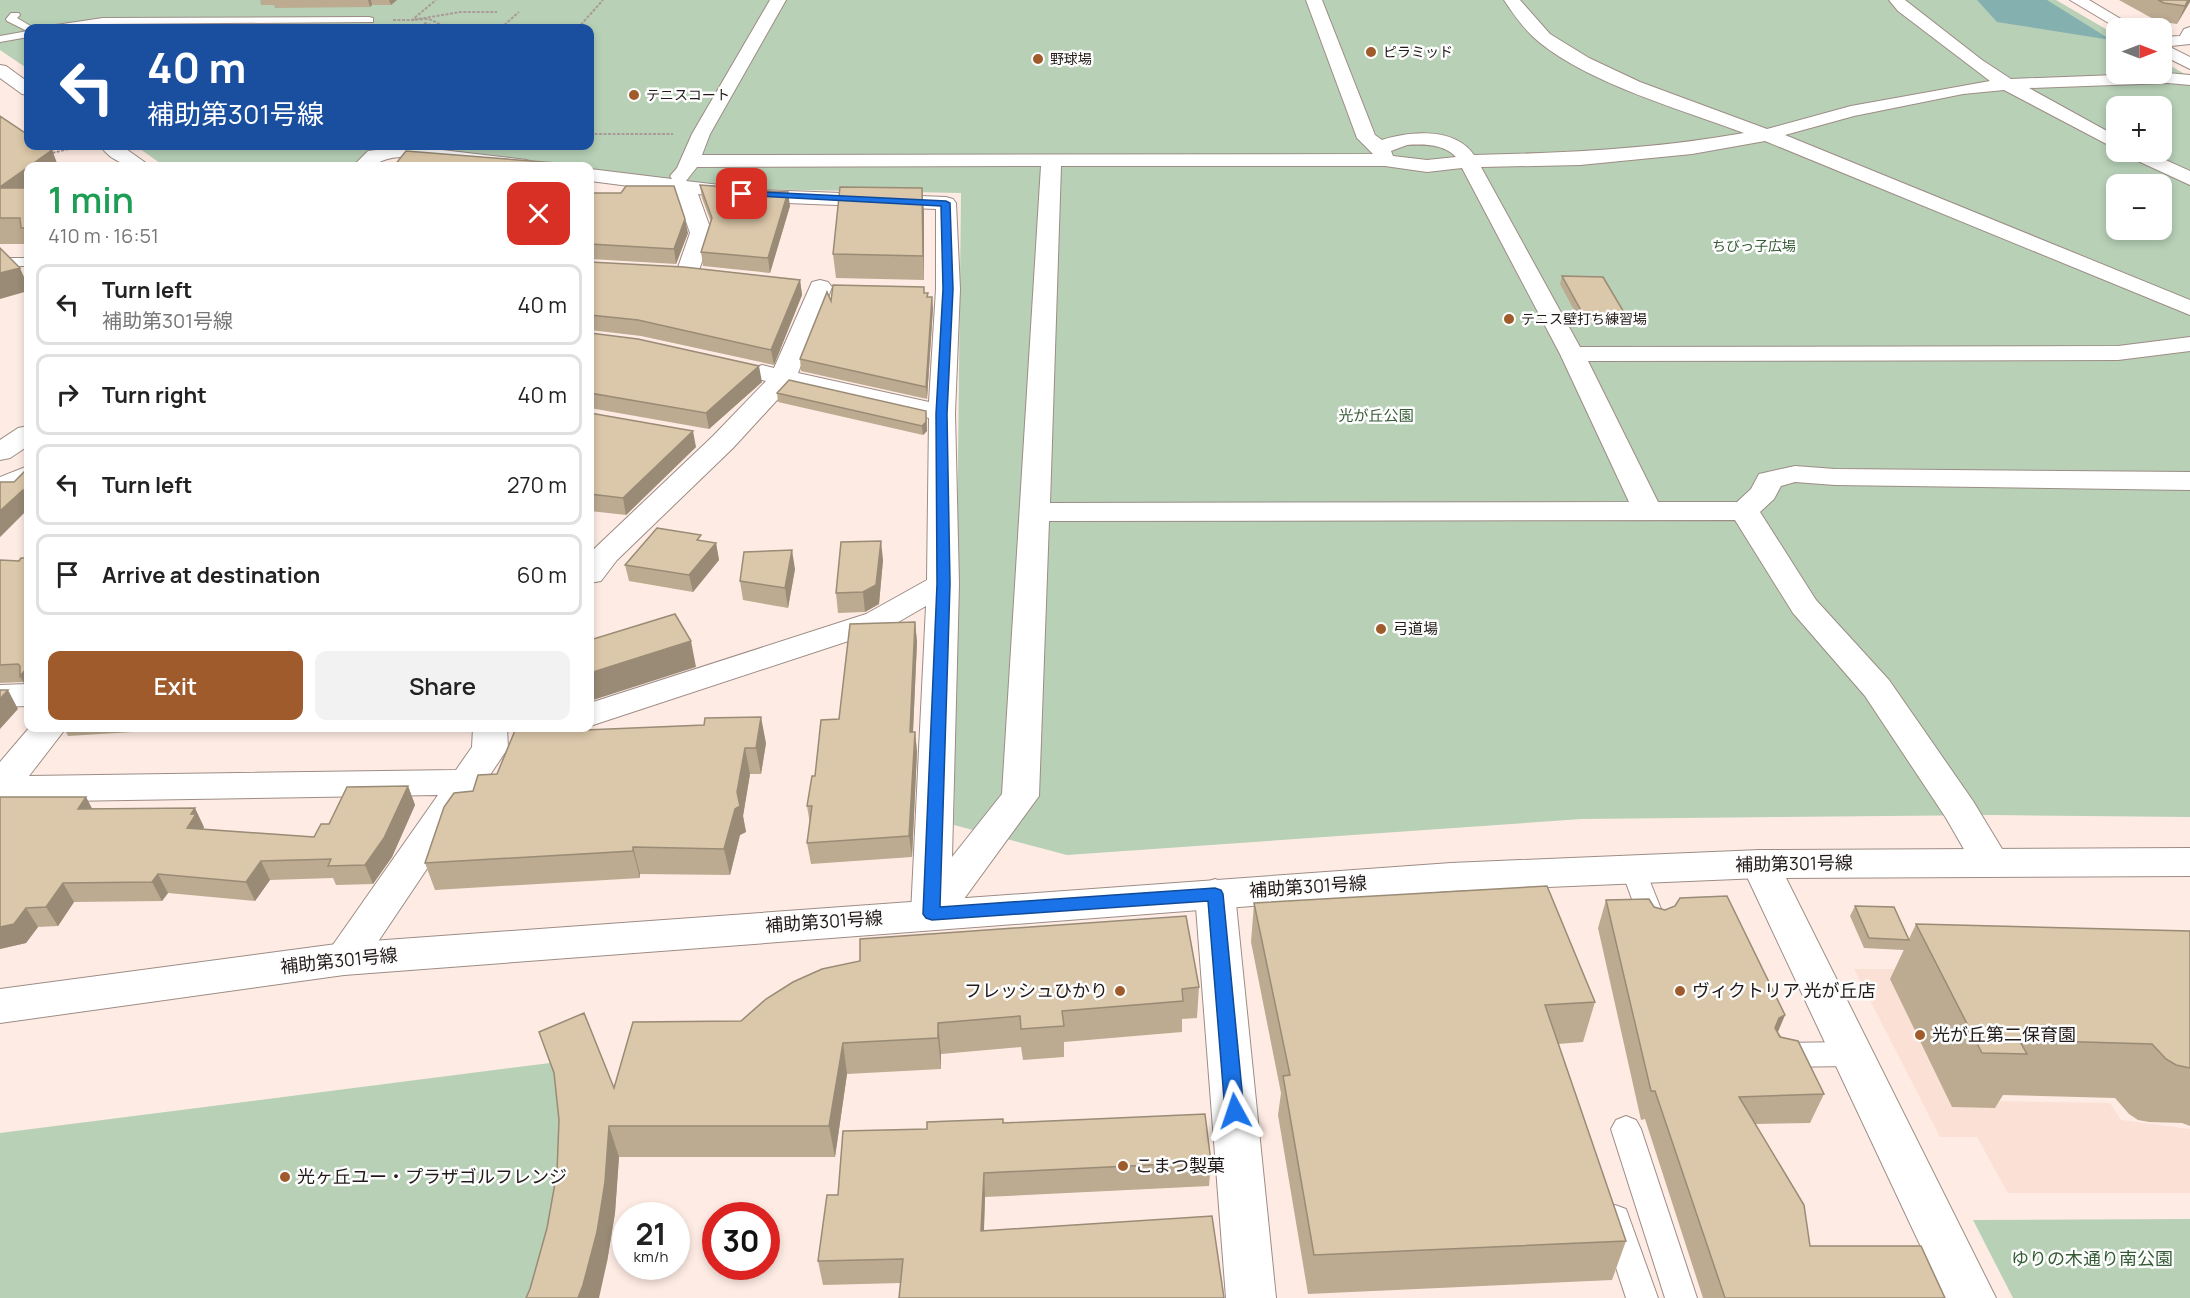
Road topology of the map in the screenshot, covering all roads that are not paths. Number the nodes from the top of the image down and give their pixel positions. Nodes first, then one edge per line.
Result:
1 (778, 0) edge
2 (1314, 0) edge
3 (1512, 0) edge
4 (1531, 0) edge
5 (1897, 0) edge
6 (2078, 0) edge
7 (15, 15) dead end
8 (2110, 18) edge
9 (369, 20) dead end
10 (83, 24) edge
11 (24, 26) edge
12 (2190, 32) edge
13 (24, 35) edge
14 (0, 39) edge
15 (2172, 41) edge
16 (2172, 54) edge
17 (2190, 64) edge
18 (0, 70) edge
19 (2190, 80) edge
20 (2007, 84) junction
21 (24, 87) edge
22 (1776, 133) junction
23 (2106, 138) edge
24 (116, 150) edge
25 (1383, 154) junction
26 (691, 161) junction
27 (1051, 161) junction
28 (1468, 161) junction
29 (134, 162) edge
30 (367, 162) edge
31 (494, 162) edge
32 (2155, 162) edge
33 (594, 176) edge
34 (2190, 179) edge
35 (675, 186) junction
36 (0, 262) edge
37 (24, 262) edge
38 (688, 273) edge
39 (821, 287) dead end
40 (2190, 294) edge
41 (2190, 308) edge
42 (2190, 344) edge
43 (1572, 354) junction
44 (740, 368) edge
45 (783, 378) junction
46 (942, 414) junction
47 (690, 436) edge
48 (24, 437) edge
49 (723, 442) junction
50 (0, 452) edge
51 (24, 476) edge
52 (2190, 481) edge
53 (0, 488) edge
54 (1035, 512) junction
55 (1648, 512) junction
56 (1744, 512) junction
57 (595, 560) edge
58 (943, 584) junction
59 (24, 695) edge
60 (0, 696) edge
61 (594, 714) edge
62 (45, 732) edge
63 (500, 738) edge
64 (467, 782) junction
65 (0, 788) edge
66 (1991, 862) junction
67 (2190, 862) edge
68 (1760, 864) junction
69 (1633, 869) junction
70 (1215, 894) junction
71 (932, 914) junction
72 (1655, 926) edge
73 (344, 959) junction
74 (0, 1006) edge
75 (1851, 1054) junction
76 (1779, 1055) edge
77 (1626, 1129) dead end
78 (1608, 1198) edge
79 (1251, 1298) edge
80 (1642, 1298) edge
81 (1681, 1298) edge
82 (1971, 1298) edge

1 - 26 street
2 - 25 street
3 - 22 street
4 - 22 street
5 - 20 street
6 - 8 street
7 - 11 lane
9 - 10 lane
12 - 15 street
13 - 14 lane
16 - 17 street
18 - 21 street
19 - 20 street
20 - 22 street
20 - 23 street
22 - 28 street
22 - 40 street
22 - 41 street
24 - 29 street
25 - 27 street
25 - 28 street
26 - 27 street
26 - 35 street
27 - 54 street
28 - 43 street
30 - 31 street
32 - 34 street
33 - 35 street
35 - 38 street
35 - 46 street
36 - 37 lane
39 - 45 street
42 - 43 street
43 - 55 street
44 - 45 street
45 - 46 street
45 - 49 street
46 - 58 street
47 - 49 street
48 - 50 street
49 - 57 street
51 - 53 street
52 - 56 street
54 - 55 street
54 - 71 street
55 - 56 street
56 - 66 street
58 - 61 street
58 - 71 street
59 - 60 street
62 - 65 street
63 - 64 street
64 - 65 street
64 - 73 street
66 - 67 street, 補助第301号線
66 - 68 street, 補助第301号線
68 - 69 street, 補助第301号線
68 - 75 street
69 - 70 street, 補助第301号線
69 - 72 lane
70 - 71 street, 補助第301号線
70 - 79 street
71 - 73 street, 補助第301号線
73 - 74 street, 補助第301号線
75 - 76 lane
75 - 82 street
77 - 81 lane
78 - 80 lane

